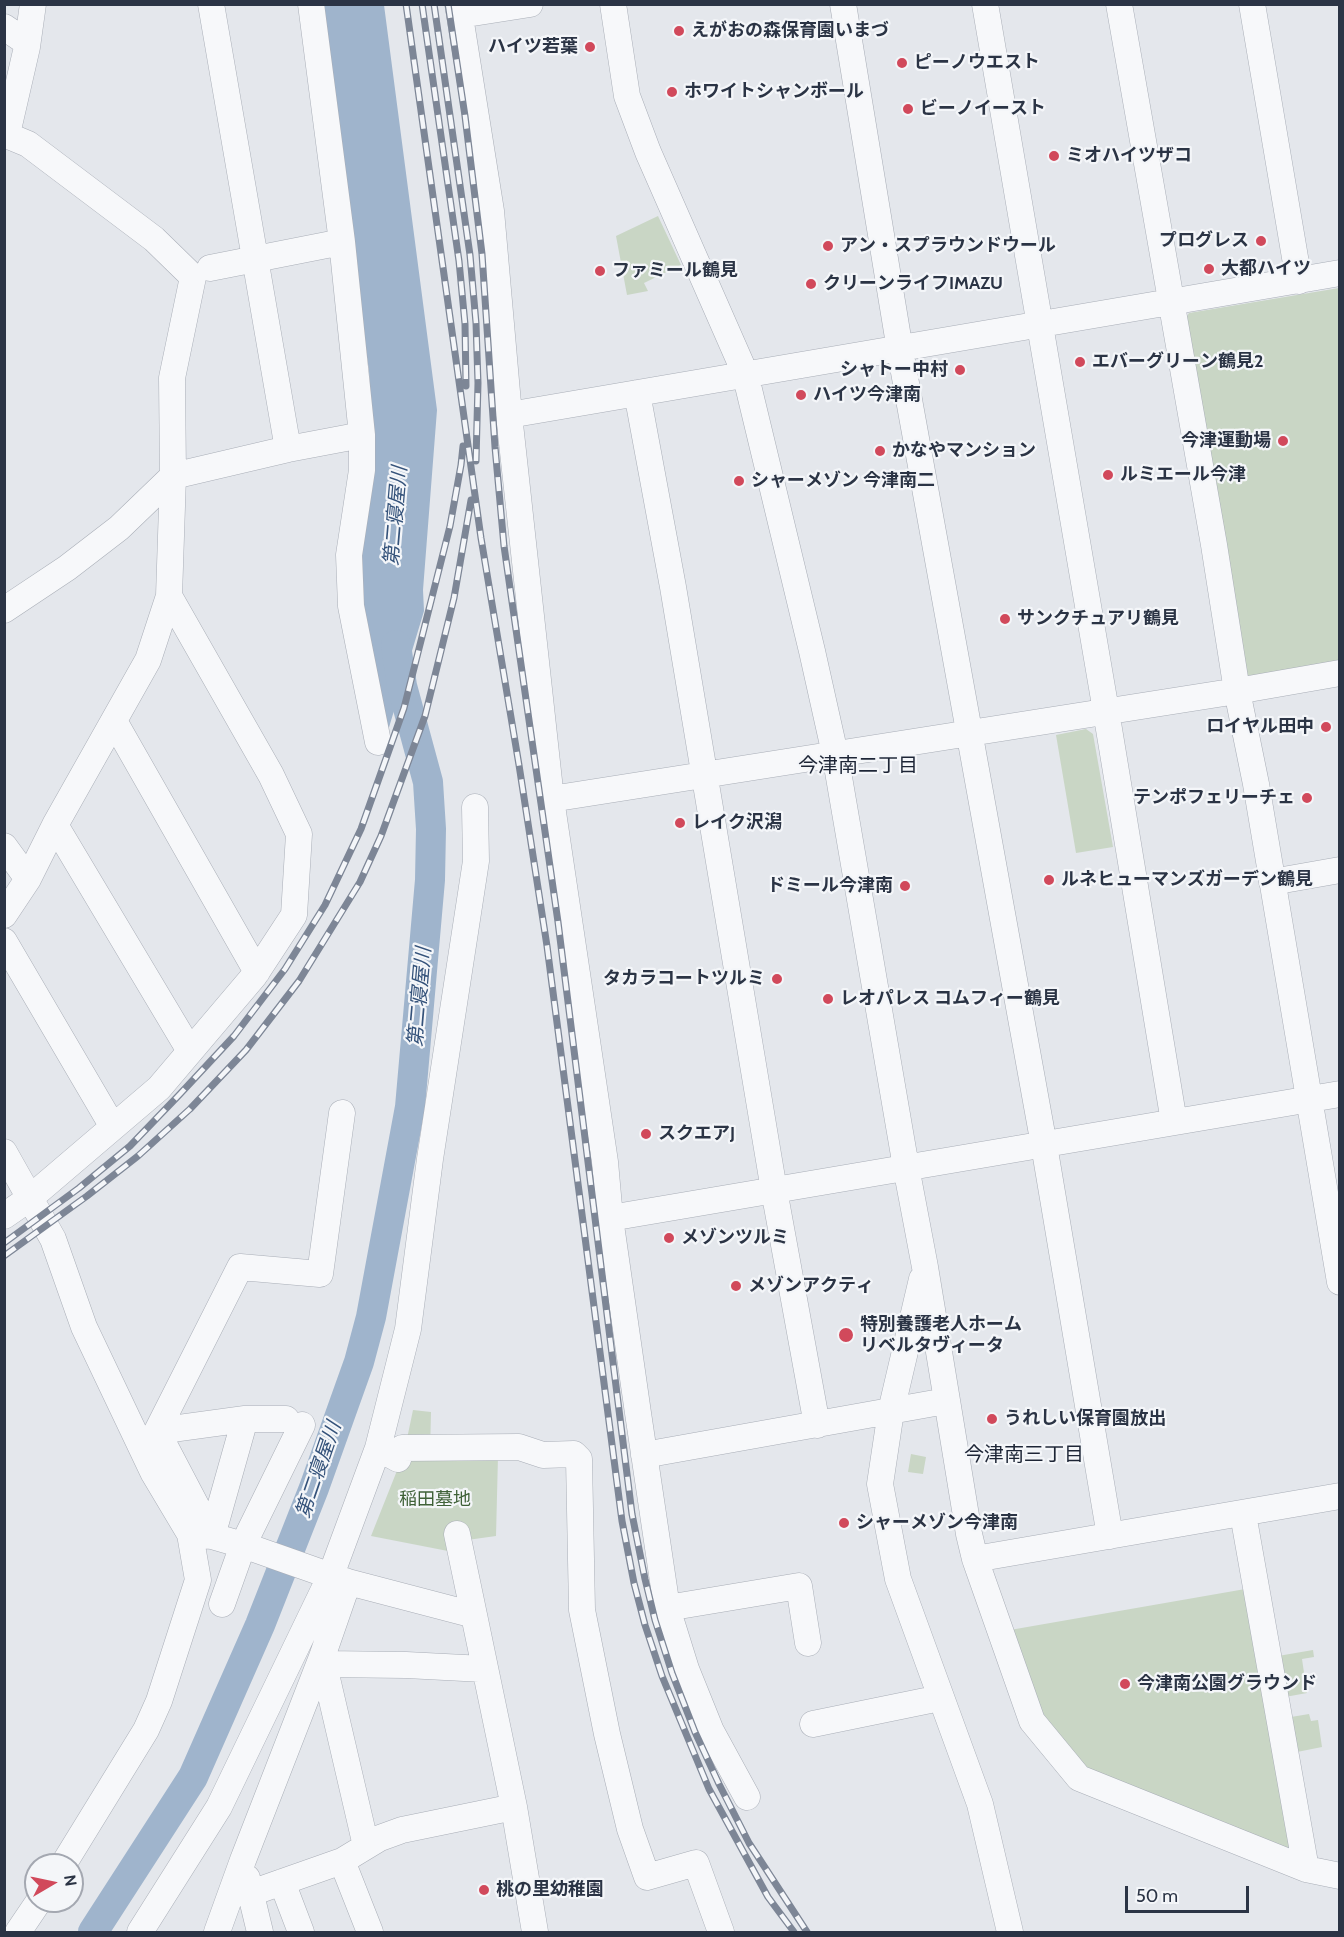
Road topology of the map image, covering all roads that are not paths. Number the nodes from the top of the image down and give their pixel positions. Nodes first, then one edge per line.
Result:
1 (33, 4) edge
2 (211, 4) edge
3 (311, 4) edge
4 (530, 4) edge
5 (613, 4) edge
6 (843, 4) edge
7 (985, 4) edge
8 (1119, 4) edge
9 (1252, 4) edge
10 (459, 10) edge
11 (4, 27) edge
12 (27, 42) junction
13 (6, 134) edge
14 (342, 242) junction
15 (255, 260) junction
16 (205, 273) junction
17 (1340, 273) edge
18 (1299, 281) junction
19 (1170, 303) junction
20 (1041, 325) junction
21 (900, 350) junction
22 (745, 373) junction
23 (637, 393) junction
24 (509, 415) junction
25 (362, 435) junction
26 (288, 449) junction
27 (173, 476) junction
28 (169, 596) junction
29 (4, 610) edge
30 (1340, 673) edge
31 (1237, 691) junction
32 (1106, 711) junction
33 (114, 721) junction
34 (969, 732) junction
35 (378, 742) dead end
36 (835, 754) junction
37 (704, 774) junction
38 (551, 799) junction
39 (475, 807) dead end
40 (55, 825) junction
41 (4, 846) edge
42 (1340, 870) edge
43 (28, 879) junction
44 (1272, 882) junction
45 (4, 915) edge
46 (4, 941) edge
47 (257, 972) junction
48 (190, 1051) junction
49 (1340, 1094) edge
50 (1307, 1099) junction
51 (342, 1113) dead end
52 (1174, 1122) junction
53 (113, 1127) junction
54 (1044, 1145) junction
55 (4, 1152) edge
56 (906, 1167) junction
57 (774, 1190) junction
58 (30, 1198) junction
59 (4, 1216) edge
60 (610, 1218) junction
61 (925, 1267) junction
62 (1340, 1282) edge
63 (946, 1401) junction
64 (891, 1411) junction
65 (245, 1419) junction
66 (817, 1425) junction
67 (157, 1431) junction
68 (378, 1448) junction
69 (644, 1455) junction
70 (1340, 1496) edge
71 (1243, 1514) junction
72 (457, 1534) dead end
73 (201, 1535) junction
74 (1110, 1536) junction
75 (243, 1545) junction
76 (975, 1559) junction
77 (339, 1578) junction
78 (222, 1604) dead end
79 (667, 1608) junction
80 (474, 1615) junction
81 (808, 1643) dead end
82 (323, 1660) junction
83 (484, 1669) junction
84 (940, 1698) junction
85 (813, 1724) dead end
86 (747, 1797) dead end
87 (514, 1807) junction
88 (366, 1846) junction
89 (70, 1853) edge
90 (243, 1860) junction
91 (342, 1861) junction
92 (1306, 1869) junction
93 (1340, 1876) edge
94 (282, 1882) junction
95 (251, 1893) junction
96 (31, 1913) edge
97 (18, 1932) edge
98 (140, 1932) edge
99 (217, 1932) edge
100 (260, 1932) edge
101 (301, 1932) edge
102 (370, 1932) edge
103 (535, 1932) edge
104 (721, 1932) edge
105 (1010, 1932) edge

1 - 12 street
2 - 15 street
3 - 14 street
4 - 10 street
5 - 22 street
6 - 21 street
7 - 20 street
8 - 19 street
9 - 18 street
10 - 24 street
11 - 12 street
12 - 13 street
13 - 16 street
14 - 15 street
14 - 25 street
15 - 16 street
15 - 26 street
16 - 27 street
17 - 18 street
18 - 19 street
19 - 20 street
19 - 31 street
20 - 21 street
20 - 32 street
21 - 22 street
21 - 34 street
22 - 23 street
22 - 36 street
23 - 24 street
23 - 37 street
24 - 38 street
25 - 26 street
25 - 35 street
26 - 27 street
27 - 28 street
27 - 29 street
28 - 33 street
28 - 47 street
30 - 31 street
31 - 32 street
31 - 44 street
32 - 34 street
32 - 52 street
33 - 40 street
33 - 47 street
34 - 36 street
34 - 54 street
36 - 37 street
36 - 56 street
37 - 38 street
37 - 57 street
38 - 60 street
39 - 68 street
40 - 43 street
40 - 48 street
41 - 43 street
42 - 44 street
43 - 45 street
44 - 50 street
46 - 53 street
47 - 48 street
48 - 53 street
49 - 50 street
50 - 52 street
50 - 62 street
51 - 67 street
52 - 54 street
53 - 58 street
54 - 56 street
54 - 74 street
55 - 58 street
56 - 57 street
56 - 61 street
57 - 60 street
57 - 66 street
58 - 59 street
58 - 73 street
60 - 69 street
61 - 63 street
61 - 64 street
63 - 64 street
63 - 76 street
64 - 66 street
64 - 84 street
65 - 67 street
65 - 73 street
65 - 75 street
66 - 69 street
67 - 73 street
68 - 77 street
68 - 104 street
69 - 79 street
70 - 71 street
71 - 74 street
71 - 92 street
72 - 80 street
73 - 75 street
73 - 89 street
74 - 76 street
75 - 77 street
75 - 78 street
76 - 92 street
77 - 80 street
77 - 82 street
77 - 98 street
79 - 81 street
79 - 86 street
80 - 83 street
82 - 83 street
82 - 88 street
82 - 90 street
83 - 87 street
84 - 85 street
84 - 105 street
87 - 88 street
87 - 103 street
88 - 91 street
90 - 95 street
90 - 99 street
91 - 94 street
91 - 102 street
92 - 93 street
94 - 95 street
94 - 101 street
95 - 100 street
96 - 97 street

